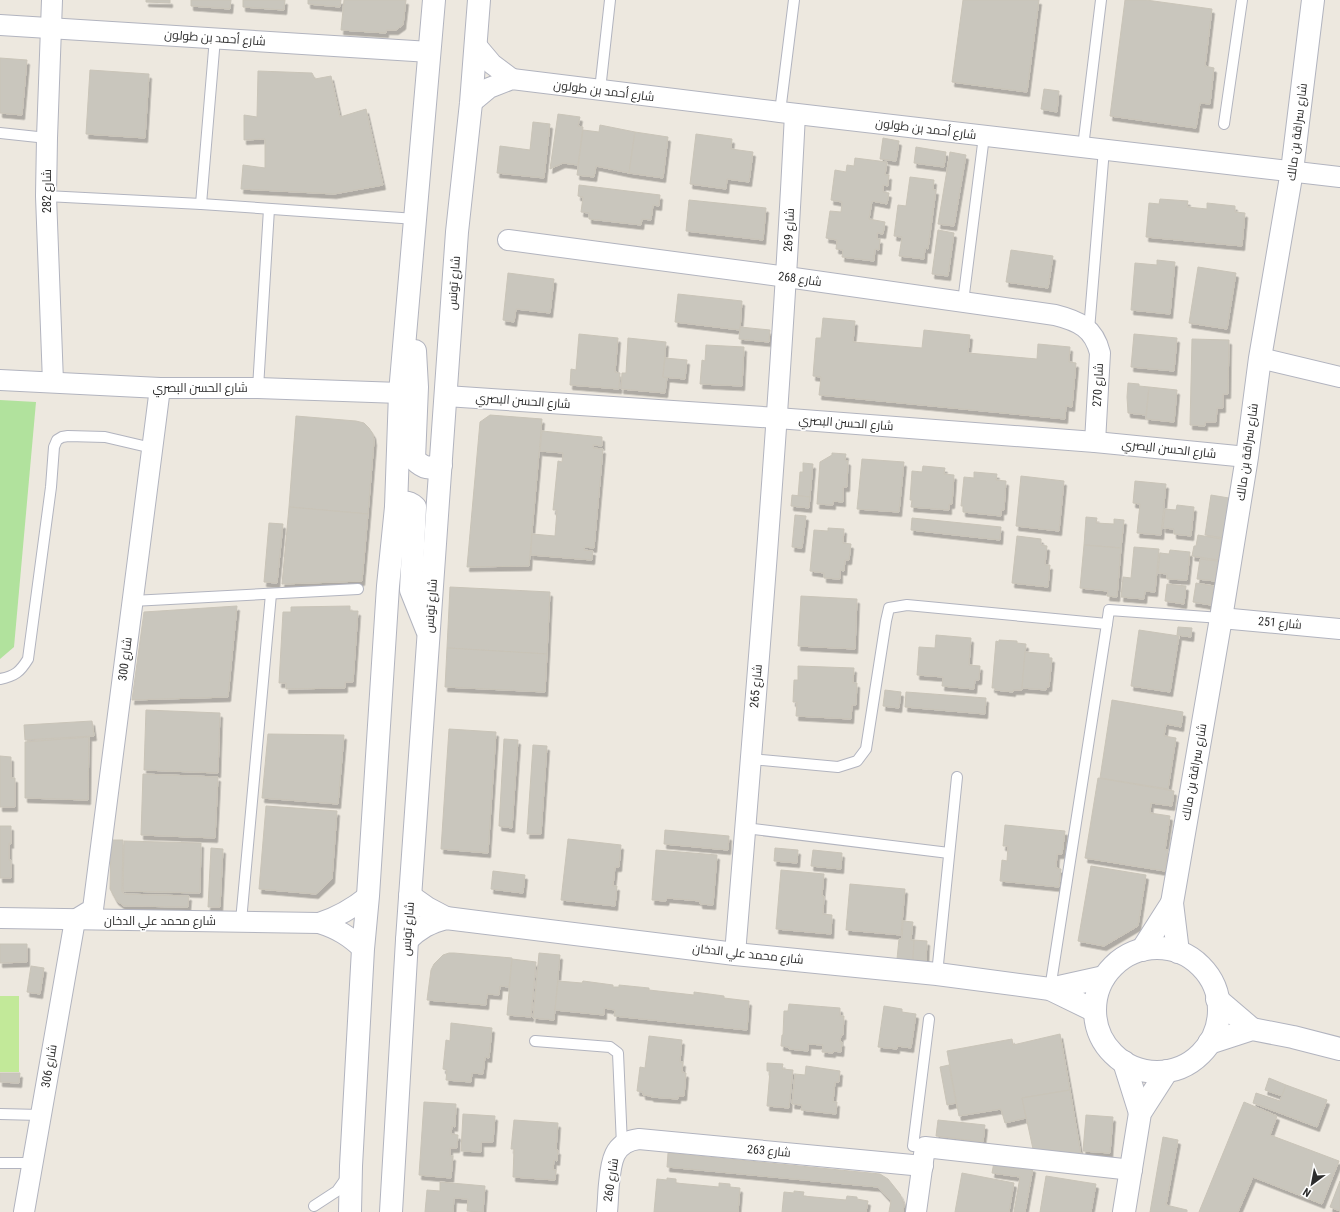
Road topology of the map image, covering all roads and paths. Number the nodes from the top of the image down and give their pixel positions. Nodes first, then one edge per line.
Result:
1 (52, 0) edge
2 (434, 0) edge
3 (479, 0) edge
4 (610, 0) edge
5 (794, 0) edge
6 (1101, 0) edge
7 (1242, 0) edge
8 (1313, 0) edge
9 (0, 25) edge
10 (51, 28) junction
11 (215, 38) junction
12 (476, 45) junction
13 (430, 52) junction
14 (512, 79) junction
15 (600, 90) junction
16 (471, 103) junction
17 (788, 113) junction
18 (1224, 124) dead end
19 (0, 133) edge
20 (984, 136) junction
21 (47, 138) junction
22 (1083, 147) junction
23 (1104, 149) junction
24 (1292, 171) junction
25 (1340, 177) edge
26 (46, 196) junction
27 (201, 204) junction
28 (269, 209) junction
29 (416, 219) junction
30 (508, 240) dead end
31 (787, 277) junction
32 (963, 302) junction
33 (406, 327) junction
34 (1089, 330) junction
35 (1260, 358) junction
36 (1340, 377) edge
37 (0, 380) edge
38 (53, 382) junction
39 (160, 388) junction
40 (258, 388) junction
41 (400, 392) junction
42 (446, 396) junction
43 (777, 418) junction
44 (1095, 442) junction
45 (152, 448) junction
46 (1247, 457) junction
47 (441, 465) junction
48 (396, 507) junction
49 (358, 589) dead end
50 (271, 594) junction
51 (132, 601) junction
52 (1221, 618) junction
53 (1107, 624) junction
54 (1340, 629) edge
55 (429, 635) junction
56 (0, 679) edge
57 (750, 759) junction
58 (957, 778) dead end
59 (745, 828) junction
60 (949, 853) junction
61 (368, 896) junction
62 (410, 896) junction
63 (1172, 903) junction
64 (0, 918) edge
65 (446, 918) junction
66 (75, 920) junction
67 (241, 921) junction
68 (319, 923) junction
69 (407, 940) junction
70 (363, 949) junction
71 (1142, 950) junction
72 (1178, 952) junction
73 (735, 954) junction
74 (937, 974) junction
75 (1104, 977) junction
76 (1050, 989) junction
77 (1217, 1000) junction
78 (1095, 1011) junction
79 (929, 1019) dead end
80 (1252, 1029) junction
81 (534, 1040) dead end
82 (1209, 1043) junction
83 (1340, 1049) edge
84 (1124, 1062) junction
85 (1167, 1071) junction
86 (1140, 1112) junction
87 (0, 1114) edge
88 (40, 1115) junction
89 (620, 1147) junction
90 (924, 1157) junction
91 (0, 1163) edge
92 (33, 1163) junction
93 (351, 1166) junction
94 (1132, 1170) junction
95 (314, 1206) dead end
96 (24, 1212) edge
97 (350, 1212) edge
98 (391, 1212) edge
99 (607, 1212) edge
100 (916, 1212) edge
101 (1124, 1212) edge

1 - 10 street, شارع 282
2 - 13 main road
3 - 12 main road, شارع تونس
4 - 15 lane
5 - 17 lane
6 - 22 lane
7 - 18 lane
8 - 24 main road, شارع سراقة بن مالك
9 - 10 street, شارع أحمد بن طولون
10 - 11 street, شارع أحمد بن طولون
10 - 21 street, شارع 282
11 - 13 street, شارع أحمد بن طولون
11 - 27 lane
12 - 14 street, شارع أحمد بن طولون
12 - 16 main road, شارع تونس
13 - 29 main road
14 - 15 street, شارع أحمد بن طولون
14 - 16 street, شارع أحمد بن طولون
15 - 17 street, شارع أحمد بن طولون
16 - 42 main road, شارع تونس
17 - 20 street, شارع أحمد بن طولون
17 - 31 street, شارع 269
19 - 21 lane
20 - 22 street, شارع أحمد بن طولون
20 - 32 lane
21 - 26 street, شارع 282
22 - 23 street, شارع أحمد بن طولون
23 - 24 street, شارع أحمد بن طولون
23 - 34 lane
24 - 25 street, شارع أحمد بن طولون
24 - 35 main road, شارع سراقة بن مالك
26 - 27 lane
26 - 38 street, شارع 282
27 - 28 lane
28 - 29 lane
28 - 40 lane
29 - 33 main road
30 - 31 street, شارع 268
31 - 32 street, شارع 268
31 - 43 street, شارع 269
32 - 34 street, شارع 268
33 - 41 main road
33 - 47 main road
34 - 44 street, شارع 270
35 - 36 street
35 - 46 main road, شارع سراقة بن مالك
37 - 38 street, شارع الحسن البصري
38 - 39 street, شارع الحسن البصري
39 - 40 street, شارع الحسن البصري
39 - 45 street, شارع 300
40 - 41 street, شارع الحسن البصري
41 - 48 main road
42 - 43 street, شارع الحسن البصري
42 - 47 main road, شارع تونس
43 - 44 street, شارع الحسن البصري
43 - 57 street, شارع 265
44 - 46 street, شارع الحسن البصري
45 - 51 street, شارع 300
45 - 56 lane
46 - 52 main road, شارع سراقة بن مالك
47 - 55 main road, شارع تونس
48 - 55 main road
48 - 61 main road
49 - 50 lane
50 - 51 lane
50 - 67 lane
51 - 66 street, شارع 300
52 - 53 lane
52 - 54 street, شارع 251
52 - 63 main road, شارع سراقة بن مالك
53 - 57 lane
53 - 76 lane
55 - 62 main road, شارع تونس
57 - 59 street, شارع 265
58 - 60 lane
59 - 60 lane
59 - 73 street, شارع 265
60 - 74 lane
61 - 68 street, شارع محمد علي الدخان
61 - 70 main road
62 - 65 main road, شارع محمد علي الدخان
62 - 69 main road, شارع تونس
63 - 71 main road, شارع سراقة بن مالك
63 - 72 main road, شارع سراقة بن مالك
64 - 66 street, شارع محمد علي الدخان
65 - 69 main road, شارع محمد علي الدخان
65 - 73 main road, شارع محمد علي الدخان
66 - 67 street, شارع محمد علي الدخان
66 - 88 street, شارع 306
67 - 68 street, شارع محمد علي الدخان
68 - 70 street, شارع محمد علي الدخان
69 - 98 main road, شارع تونس
70 - 93 main road
71 - 72 main road
71 - 75 main road
72 - 77 main road
73 - 74 main road, شارع محمد علي الدخان
74 - 76 main road, شارع محمد علي الدخان
75 - 76 main road, شارع محمد علي الدخان
75 - 78 main road
76 - 78 main road, شارع محمد علي الدخان
77 - 80 main road
77 - 82 main road
78 - 84 main road
79 - 90 lane
80 - 82 main road
80 - 83 main road
81 - 89 lane
82 - 85 main road
84 - 85 main road
84 - 86 main road
85 - 86 main road
86 - 94 main road
87 - 88 lane
88 - 92 street, شارع 306
89 - 90 street, شارع 263
89 - 99 street, شارع 260
90 - 94 street, شارع 263
90 - 100 street
91 - 92 lane
92 - 96 street, شارع 306
93 - 95 lane
93 - 97 main road
94 - 101 main road

